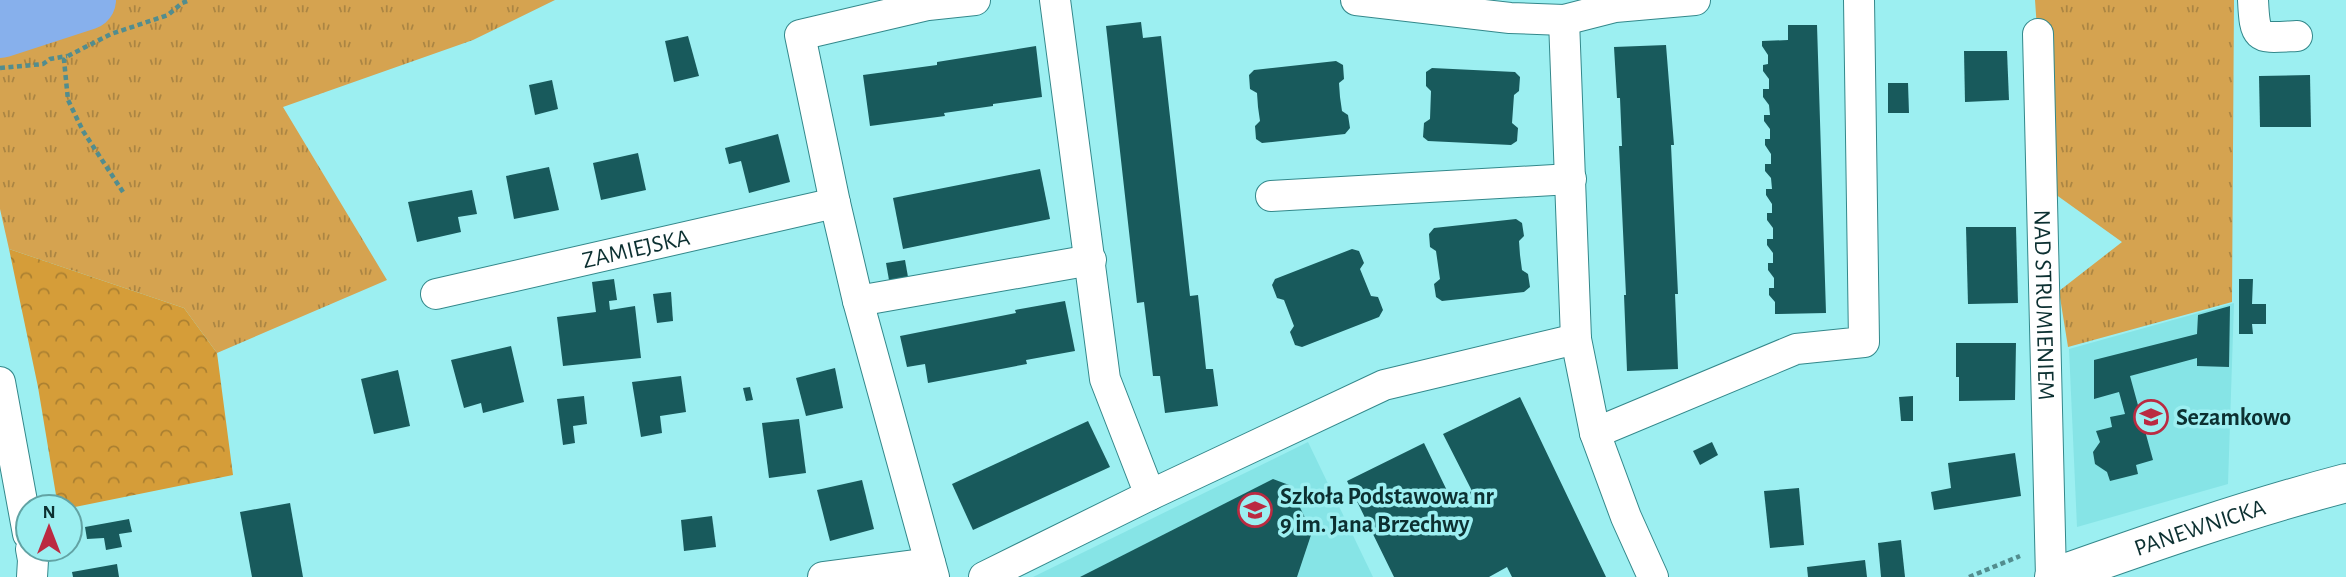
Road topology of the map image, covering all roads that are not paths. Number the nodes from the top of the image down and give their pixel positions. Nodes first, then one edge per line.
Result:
1 (975, 0) edge
2 (1055, 0) edge
3 (1356, 0) edge
4 (1695, 0) edge
5 (1859, 0) edge
6 (2253, 0) edge
7 (1564, 20) junction
8 (2038, 34) dead end
9 (2297, 36) dead end
10 (1571, 179) junction
11 (1272, 196) dead end
12 (835, 203) junction
13 (1091, 260) junction
14 (436, 293) dead end
15 (858, 301) junction
16 (1576, 339) junction
17 (0, 382) edge
18 (1595, 433) junction
19 (2346, 483) edge
20 (20, 493) edge
21 (1150, 495) junction
22 (932, 570) edge
23 (823, 577) edge
24 (984, 577) edge
25 (1653, 577) edge
26 (2052, 577) edge

1 - 12 street
2 - 13 street
3 - 7 street
4 - 7 street
5 - 18 street
6 - 9 street
7 - 10 street
8 - 26 street, NAD STRUMIENIEM
10 - 11 street
10 - 16 street
12 - 14 street, ZAMIEJSKA
12 - 15 street
13 - 15 street
13 - 21 street
15 - 22 street
16 - 18 street
16 - 21 street
17 - 20 street
18 - 25 street
19 - 26 street, PANEWNICKA
21 - 24 street
22 - 23 street

